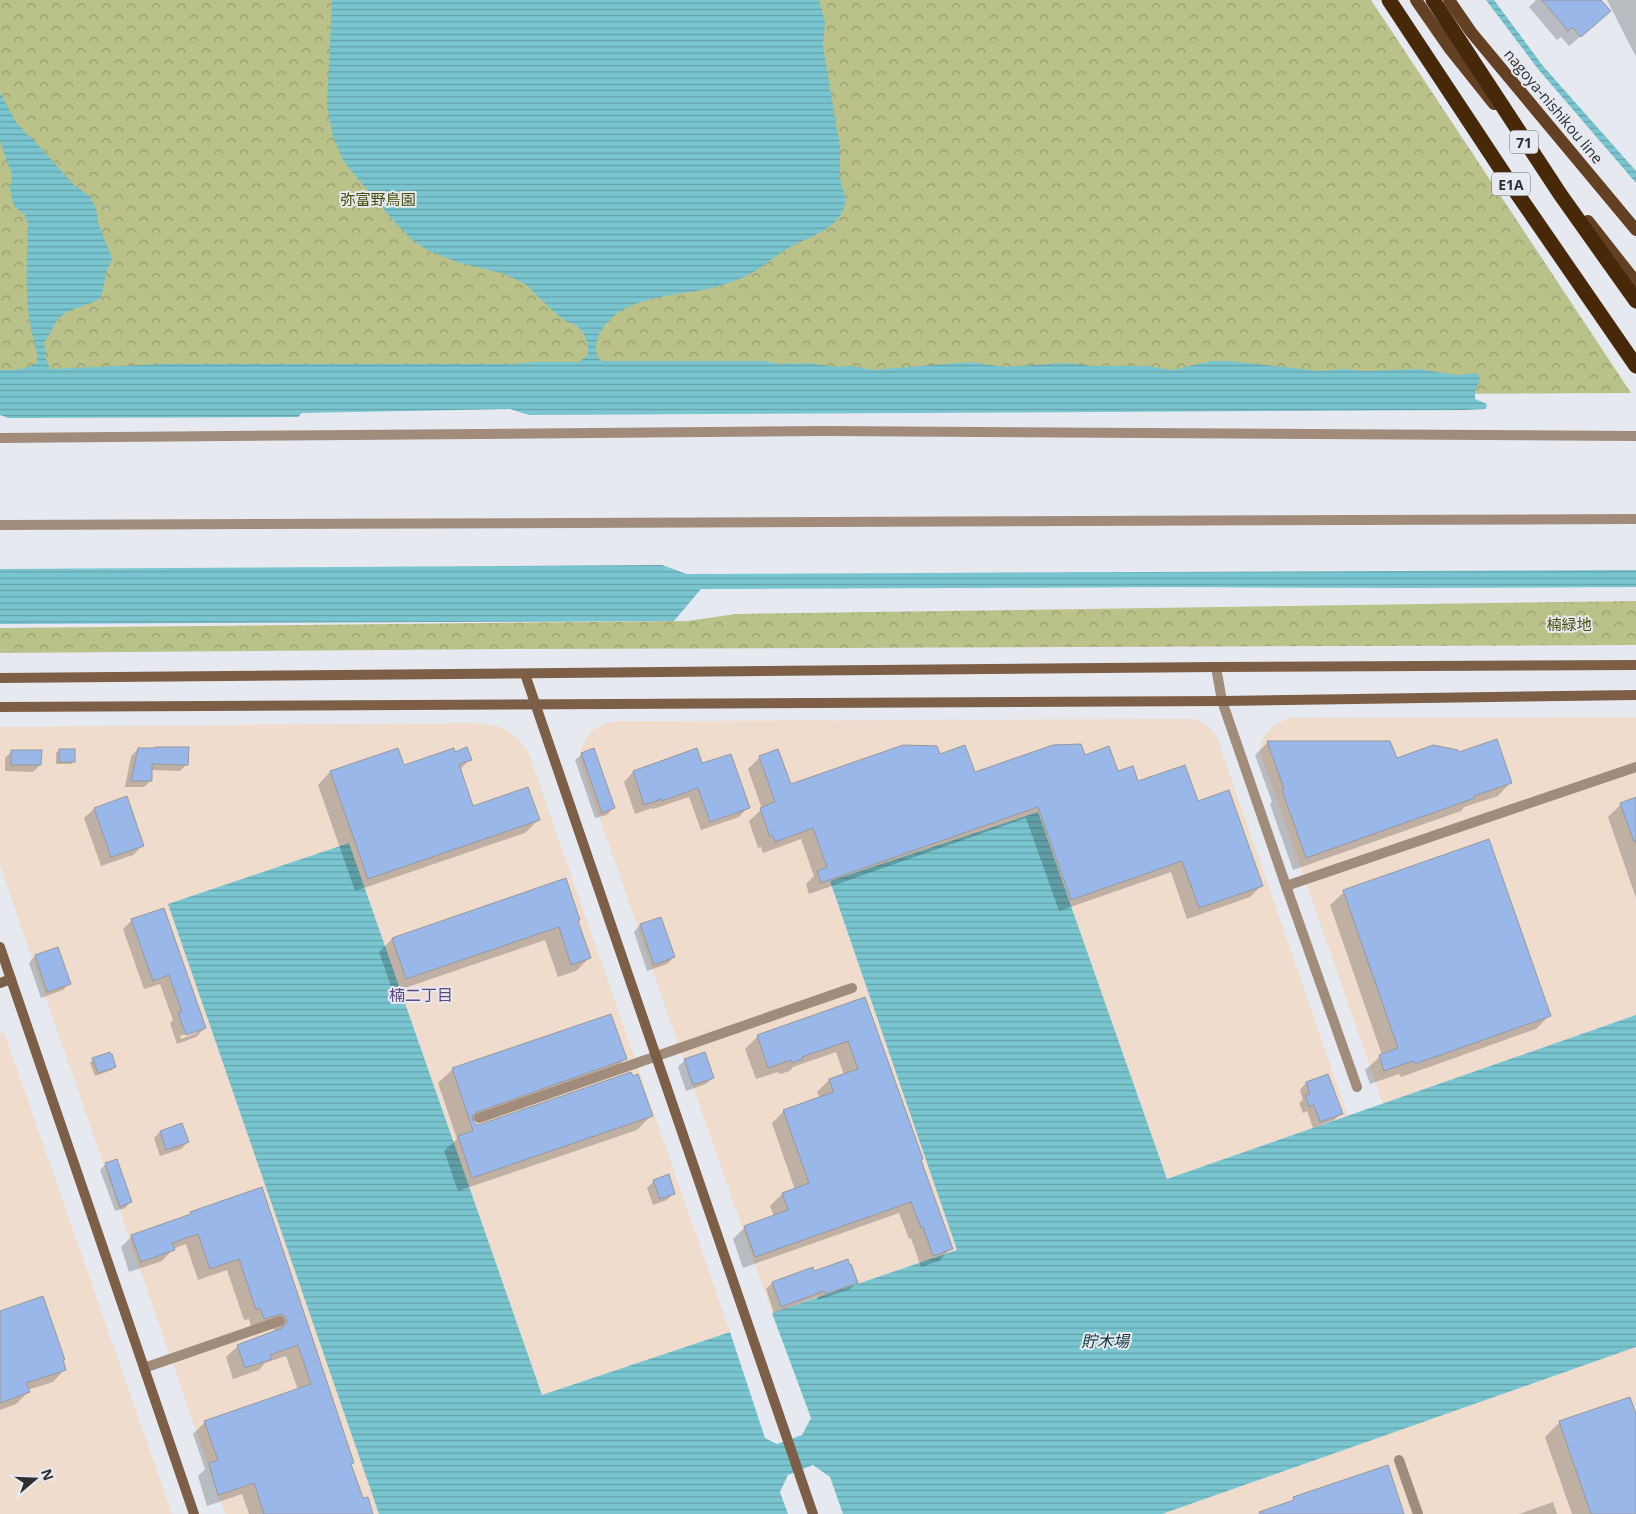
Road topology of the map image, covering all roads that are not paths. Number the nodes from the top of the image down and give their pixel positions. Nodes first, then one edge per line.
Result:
1 (1389, 0) edge
2 (1416, 0) edge
3 (1433, 0) edge
4 (1449, 0) edge
5 (1636, 230) edge
6 (1636, 282) edge
7 (1636, 301) edge
8 (1636, 366) edge
9 (1636, 436) edge
10 (0, 438) edge
11 (1636, 520) edge
12 (0, 525) edge
13 (1636, 665) edge
14 (1216, 667) junction
15 (525, 674) junction
16 (0, 678) edge
17 (1636, 695) edge
18 (1222, 701) junction
19 (536, 706) junction
20 (0, 707) edge
21 (1636, 767) edge
22 (1286, 886) junction
23 (0, 947) edge
24 (2, 962) edge
25 (11, 979) junction
26 (0, 983) edge
27 (852, 988) dead end
28 (656, 1056) junction
29 (1357, 1087) dead end
30 (479, 1118) dead end
31 (280, 1321) dead end
32 (144, 1368) junction
33 (1399, 1460) dead end
34 (194, 1514) edge
35 (813, 1514) edge
36 (1418, 1514) edge

1 - 8 highway, E1A
2 - 6 main road, 71
3 - 7 highway, E1A, bridge
4 - 5 main road, nagoya-nishikou line / 71
9 - 10 street
11 - 12 street
13 - 14 street
14 - 15 street
14 - 18 street
15 - 16 street
15 - 19 street
17 - 18 street
18 - 19 street
18 - 22 street
19 - 20 street
19 - 28 street
21 - 22 street
22 - 29 street
23 - 24 street
24 - 25 street
25 - 26 street
25 - 32 street
27 - 28 street
28 - 30 street
28 - 35 street
31 - 32 street
32 - 34 street
33 - 36 street

